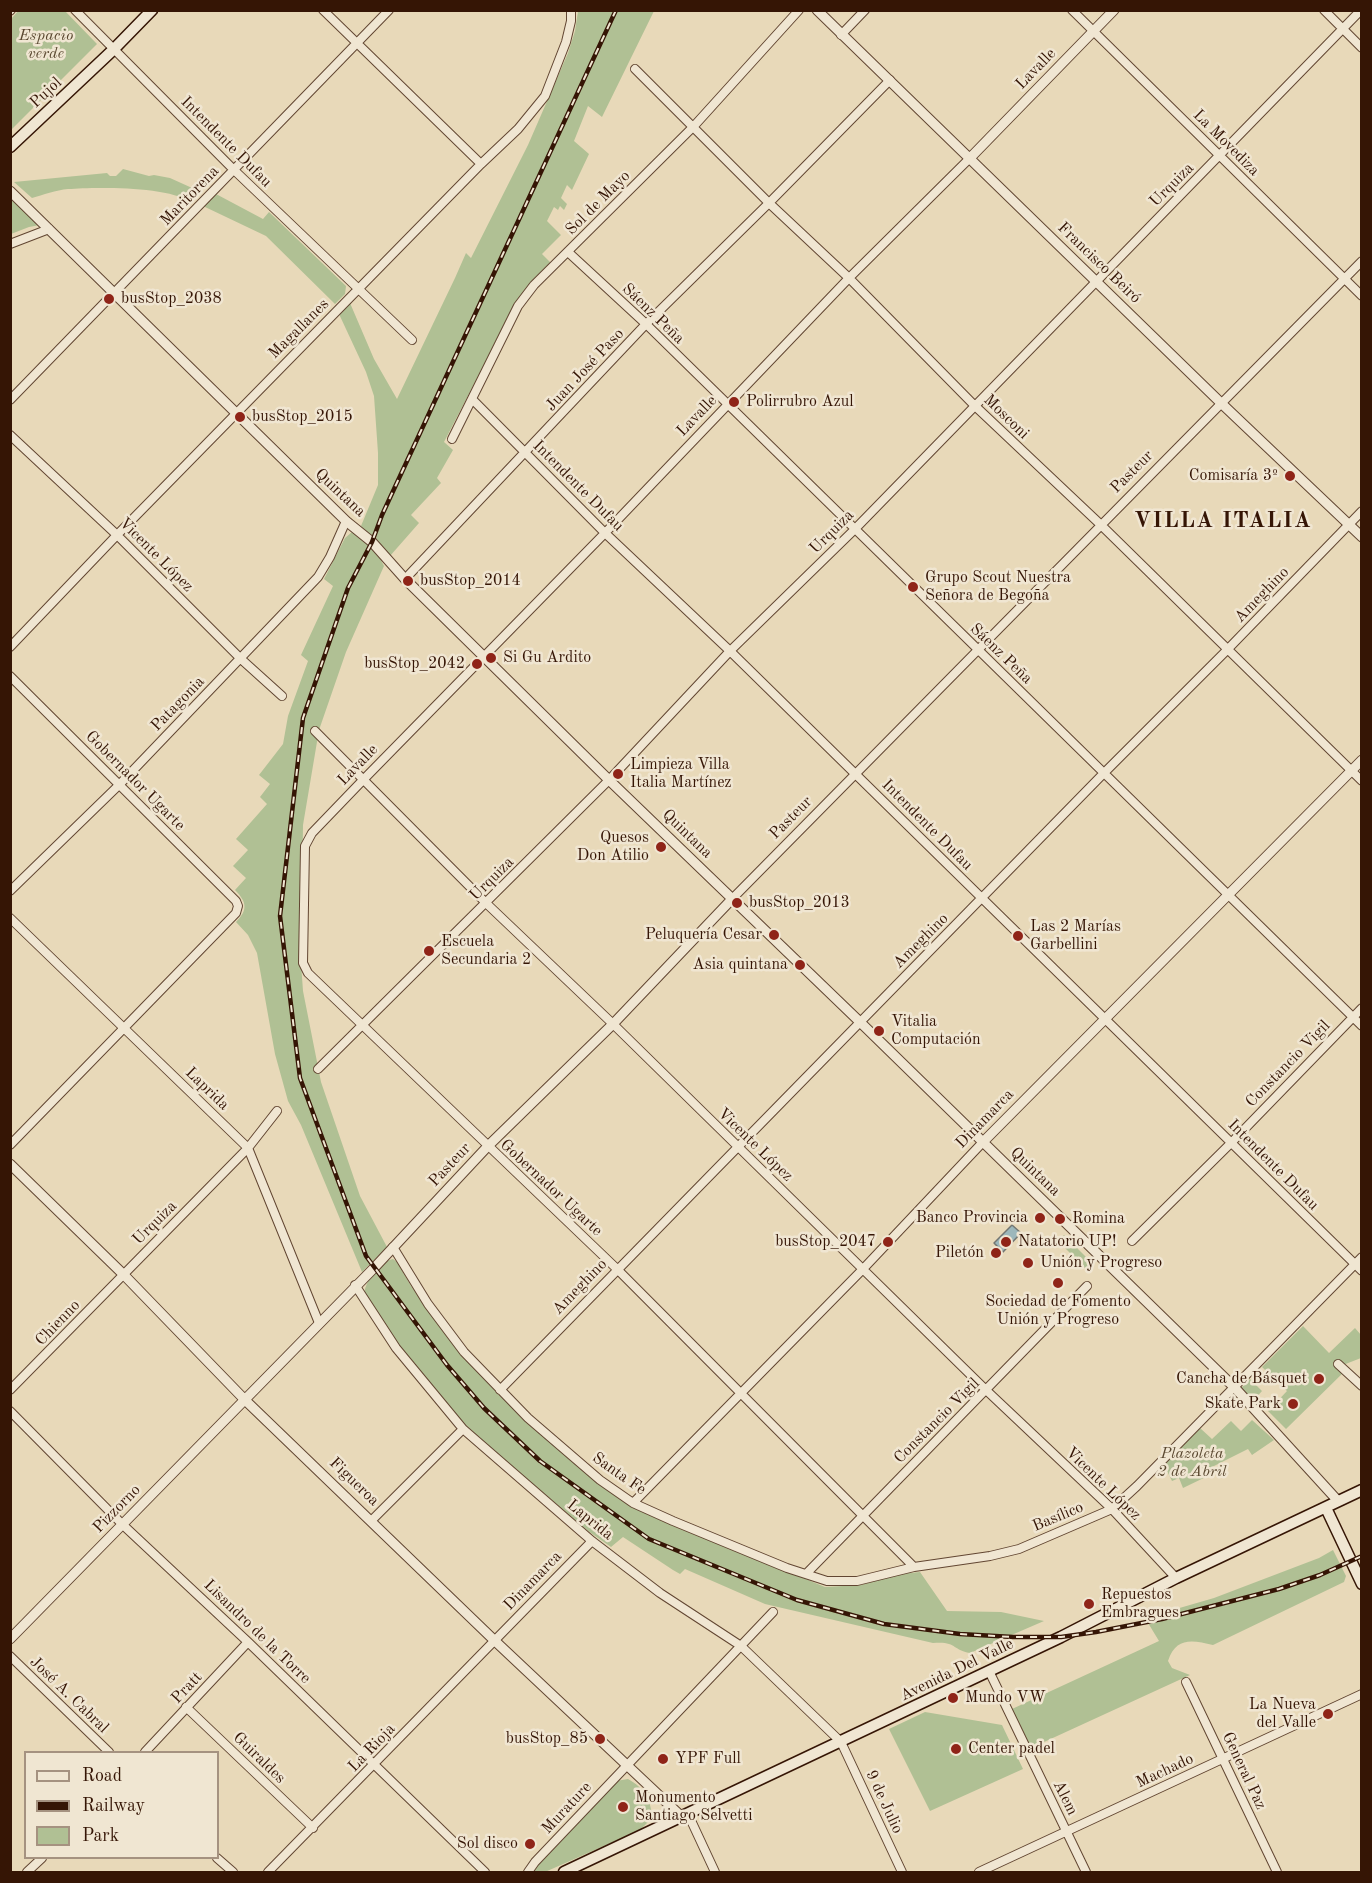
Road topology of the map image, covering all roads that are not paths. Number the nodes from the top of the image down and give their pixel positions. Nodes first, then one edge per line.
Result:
1 (75, 10) edge
2 (152, 10) edge
3 (323, 10) edge
4 (389, 10) edge
5 (572, 10) edge
6 (799, 10) edge
7 (817, 10) edge
8 (865, 10) edge
9 (1072, 10) edge
10 (1114, 10) edge
11 (1324, 10) edge
12 (1361, 10) edge
13 (1343, 29) junction
14 (1093, 32) junction
15 (841, 35) junction
16 (357, 44) junction
17 (1362, 48) edge
18 (114, 49) junction
19 (636, 69) dead end
20 (890, 80) junction
21 (694, 126) junction
22 (10, 147) edge
23 (1220, 156) junction
24 (970, 158) junction
25 (481, 164) junction
26 (234, 170) junction
27 (10, 191) edge
28 (769, 203) junction
29 (50, 229) junction
30 (10, 244) edge
31 (568, 252) junction
32 (1362, 261) edge
33 (849, 278) junction
34 (1344, 278) junction
35 (1096, 281) junction
36 (359, 288) junction
37 (113, 294) junction
38 (1362, 296) edge
39 (646, 324) junction
40 (412, 340) dead end
41 (472, 399) junction
42 (10, 400) edge
43 (1221, 403) junction
44 (974, 405) junction
45 (728, 406) junction
46 (236, 413) junction
47 (10, 435) edge
48 (452, 439) dead end
49 (525, 454) junction
50 (1362, 511) edge
51 (346, 521) junction
52 (1349, 524) junction
53 (1101, 525) junction
54 (854, 530) junction
55 (605, 533) junction
56 (117, 535) junction
57 (1362, 537) edge
58 (405, 579) junction
59 (10, 647) edge
60 (978, 650) junction
61 (1227, 650) junction
62 (730, 651) junction
63 (484, 656) junction
64 (241, 659) junction
65 (10, 676) edge
66 (282, 696) dead end
67 (315, 731) dead end
68 (1362, 760) edge
69 (1351, 771) junction
70 (856, 773) junction
71 (1103, 774) junction
72 (363, 780) junction
73 (609, 780) junction
74 (1362, 781) edge
75 (119, 785) junction
76 (305, 846) joint
77 (10, 891) edge
78 (1228, 895) junction
79 (982, 898) junction
80 (732, 899) junction
81 (487, 904) junction
82 (10, 918) edge
83 (1362, 1008) edge
84 (1352, 1017) junction
85 (1106, 1018) junction
86 (860, 1022) junction
87 (363, 1024) junction
88 (613, 1024) junction
89 (1362, 1026) edge
90 (125, 1028) junction
91 (318, 1070) dead end
92 (277, 1111) dead end
93 (983, 1142) junction
94 (1231, 1143) junction
95 (10, 1145) edge
96 (488, 1146) junction
97 (248, 1148) junction
98 (738, 1148) junction
99 (10, 1164) edge
100 (1132, 1241) dead end
101 (393, 1247) junction
102 (1362, 1257) edge
103 (1355, 1264) junction
104 (617, 1269) junction
105 (862, 1269) junction
106 (1362, 1271) edge
107 (124, 1275) junction
108 (355, 1285) junction
109 (1087, 1286) dead end
110 (319, 1323) junction
111 (1338, 1364) dead end
112 (1362, 1386) edge
113 (1234, 1388) junction
114 (10, 1390) edge
115 (500, 1390) junction
116 (986, 1390) junction
117 (740, 1392) junction
118 (245, 1400) junction
119 (10, 1411) edge
120 (463, 1429) junction
121 (1362, 1491) edge
122 (1338, 1501) junction
123 (633, 1503) junction
124 (1326, 1508) junction
125 (1112, 1509) junction
126 (863, 1514) junction
127 (372, 1520) junction
128 (123, 1525) junction
129 (592, 1541) junction
130 (914, 1567) junction
131 (806, 1574) junction
132 (1176, 1578) junction
133 (1361, 1584) edge
134 (773, 1612) dead end
135 (10, 1639) edge
136 (495, 1641) junction
137 (248, 1642) junction
138 (741, 1646) junction
139 (10, 1656) edge
140 (989, 1671) junction
141 (1186, 1682) dead end
142 (1362, 1694) edge
143 (186, 1707) junction
144 (841, 1742) junction
145 (108, 1751) edge
146 (147, 1751) edge
147 (1223, 1759) junction
148 (374, 1764) junction
149 (627, 1764) junction
150 (685, 1816) junction
151 (313, 1828) junction
152 (1066, 1832) junction
153 (40, 1859) edge
154 (219, 1859) edge
155 (27, 1872) edge
156 (233, 1872) edge
157 (268, 1872) edge
158 (485, 1872) edge
159 (528, 1872) edge
160 (564, 1872) edge
161 (715, 1872) edge
162 (902, 1872) edge
163 (979, 1872) edge
164 (1086, 1872) edge
165 (1276, 1872) edge

1 - 18 street, Intendente Dufau
2 - 18 main road, Pujol
3 - 16 street
4 - 16 street, Maritorena
5 - 25 street, Magallanes
6 - 21 street, Sol de Mayo
7 - 15 street, Francisco Beiró
8 - 15 street
9 - 14 street, La Movediza
10 - 14 street, Lavalle
11 - 13 street
12 - 13 street, Urquiza
13 - 17 street
13 - 23 street, Urquiza
14 - 23 street, La Movediza
14 - 24 street, Lavalle
15 - 20 street, Francisco Beiró
16 - 25 street
16 - 26 street, Maritorena
18 - 22 main road, Pujol
18 - 26 street, Intendente Dufau
19 - 21 street, Mosconi
20 - 24 street, Francisco Beiró
20 - 28 street, Juan José Paso
21 - 28 street, Mosconi
21 - 31 street, Sol de Mayo
23 - 34 street, La Movediza
23 - 35 street, Urquiza
24 - 33 street, Lavalle
24 - 35 street, Francisco Beiró
25 - 36 street, Magallanes
26 - 36 street, Intendente Dufau
26 - 37 street, Maritorena
27 - 29 street, Quintana
28 - 33 street, Mosconi
28 - 39 street, Juan José Paso
29 - 30 street
29 - 37 street, Quintana
31 - 39 street, Sáenz Peña
31 - 41 street, Sol de Mayo
32 - 34 street, Pasteur
33 - 44 street, Mosconi
33 - 45 street, Lavalle
34 - 38 street, La Movediza
34 - 43 street, Pasteur
35 - 43 street, Francisco Beiró
35 - 44 street, Urquiza
36 - 40 street, Intendente Dufau
36 - 46 street, Magallanes
37 - 42 street, Maritorena
37 - 46 street, Quintana
39 - 45 street, Sáenz Peña
39 - 49 street, Juan José Paso
41 - 48 street, Sol de Mayo
41 - 49 street, Intendente Dufau
43 - 52 street, Francisco Beiró
43 - 53 street, Pasteur
44 - 53 street, Mosconi
44 - 54 street, Urquiza
45 - 54 street, Sáenz Peña
45 - 55 street, Lavalle
46 - 51 street, Quintana
46 - 56 street, Magallanes
47 - 56 street, Vicente López
49 - 55 street, Intendente Dufau
49 - 58 street, Juan José Paso
50 - 52 street, Ameghino
51 - 58 street, Quintana
51 - 64 street, Patagonia
52 - 57 street, Francisco Beiró
52 - 61 street, Ameghino
53 - 60 street, Pasteur
53 - 61 street, Mosconi
54 - 60 street, Sáenz Peña
54 - 62 street, Urquiza
55 - 62 street, Intendente Dufau
55 - 63 street, Lavalle
56 - 59 street, Magallanes
56 - 64 street, Vicente López
58 - 63 street, Quintana
60 - 70 street, Pasteur
60 - 71 street, Sáenz Peña
61 - 69 street, Mosconi
61 - 71 street, Ameghino
62 - 70 street, Intendente Dufau
62 - 73 street, Urquiza
63 - 72 street, Lavalle
63 - 73 street, Quintana
64 - 66 street, Vicente López
64 - 75 street, Patagonia
65 - 75 street, Gobernador Ugarte
67 - 72 street, Vicente López
68 - 69 street, Dinamarca
69 - 74 street, Mosconi
69 - 78 street, Dinamarca
70 - 79 street, Intendente Dufau
70 - 80 street, Pasteur
71 - 78 street, Sáenz Peña
71 - 79 street, Ameghino
72 - 76 street, Lavalle
72 - 81 street, Vicente López
73 - 80 street, Quintana
73 - 81 street, Urquiza
75 - 77 street, Patagonia
75 - 90 street, Gobernador Ugarte
76 - 87 street, Gobernador Ugarte
78 - 84 street, Sáenz Peña
78 - 85 street, Dinamarca
79 - 85 street, Intendente Dufau
79 - 86 street, Ameghino
80 - 86 street, Quintana
80 - 88 street, Pasteur
81 - 87 street, Urquiza
81 - 88 street, Vicente López
82 - 90 street, Laprida
83 - 84 street, Constancio Vigil
84 - 89 street, Sáenz Peña
84 - 94 street, Constancio Vigil
85 - 93 street, Dinamarca
85 - 94 street, Intendente Dufau
86 - 93 street, Quintana
86 - 98 street, Ameghino
87 - 91 street, Urquiza
87 - 96 street, Gobernador Ugarte
88 - 96 street, Pasteur
88 - 98 street, Vicente López
90 - 95 street
90 - 97 street, Laprida
92 - 97 street, Urquiza
93 - 105 street, Dinamarca
93 - 113 street, Quintana
94 - 100 street, Constancio Vigil
94 - 103 street, Intendente Dufau
96 - 101 street, Pasteur
96 - 104 street, Gobernador Ugarte
97 - 107 street, Urquiza
97 - 110 street, Laprida
98 - 104 street, Ameghino
98 - 105 street, Vicente López
99 - 107 street, Figueroa
101 - 108 street, Pasteur
101 - 115 street, Santa Fe
102 - 103 street, Basílico
103 - 106 street, Intendente Dufau
103 - 113 street, Basílico
104 - 115 street, Ameghino
104 - 117 street, Gobernador Ugarte
105 - 116 street, Vicente López
105 - 117 street, Dinamarca
107 - 114 street, Chienno
107 - 118 street, Figueroa
108 - 110 street, Pasteur
108 - 120 street, Laprida
109 - 116 street, Constancio Vigil
110 - 118 street, Pasteur
111 - 112 street
113 - 122 street, Quintana
113 - 125 street, Basílico
115 - 123 street, Santa Fe
116 - 125 street, Vicente López
116 - 126 street, Constancio Vigil
117 - 123 street, Dinamarca
117 - 126 street, Gobernador Ugarte
118 - 127 street, Figueroa
118 - 128 street, Pizzorno
119 - 128 street, Lisandro de la Torre
120 - 127 street
120 - 129 street, Laprida
121 - 122 main road, Avenida Del Valle
122 - 124 main road, Avenida Del Valle
123 - 131 street, Santa Fe
124 - 132 main road, Avenida Del Valle
124 - 133 main road
125 - 130 street, Basílico
125 - 132 street, Vicente López
126 - 130 street, Gobernador Ugarte
126 - 131 street, Constancio Vigil
127 - 136 street, Figueroa
128 - 135 street, Pizzorno
128 - 137 street, Lisandro de la Torre
129 - 136 street, Dinamarca
129 - 138 street, Laprida
130 - 131 street, Santa Fe
132 - 140 main road, Avenida Del Valle
134 - 138 street
136 - 148 street, La Rioja
136 - 149 street, Figueroa
137 - 143 street, Pratt
137 - 148 street, Lisandro de la Torre
138 - 144 street, Laprida
138 - 149 street
139 - 145 street, José A. Cabral
140 - 144 main road, Avenida Del Valle
140 - 152 street, Alem
141 - 147 street, General Paz
142 - 147 street, Machado
143 - 146 street, Pratt
143 - 151 street, Guiraldes
144 - 150 main road, Avenida Del Valle
144 - 162 street, 9 de Julio
147 - 152 street, Machado
147 - 165 street, General Paz
148 - 151 street, La Rioja
148 - 158 street, Lisandro de la Torre
149 - 150 street, Figueroa
149 - 159 street, Murature
150 - 160 main road, Avenida Del Valle
150 - 161 street
151 - 157 street, La Rioja
152 - 163 street, Machado
152 - 164 street, Alem
153 - 155 street
154 - 156 street

